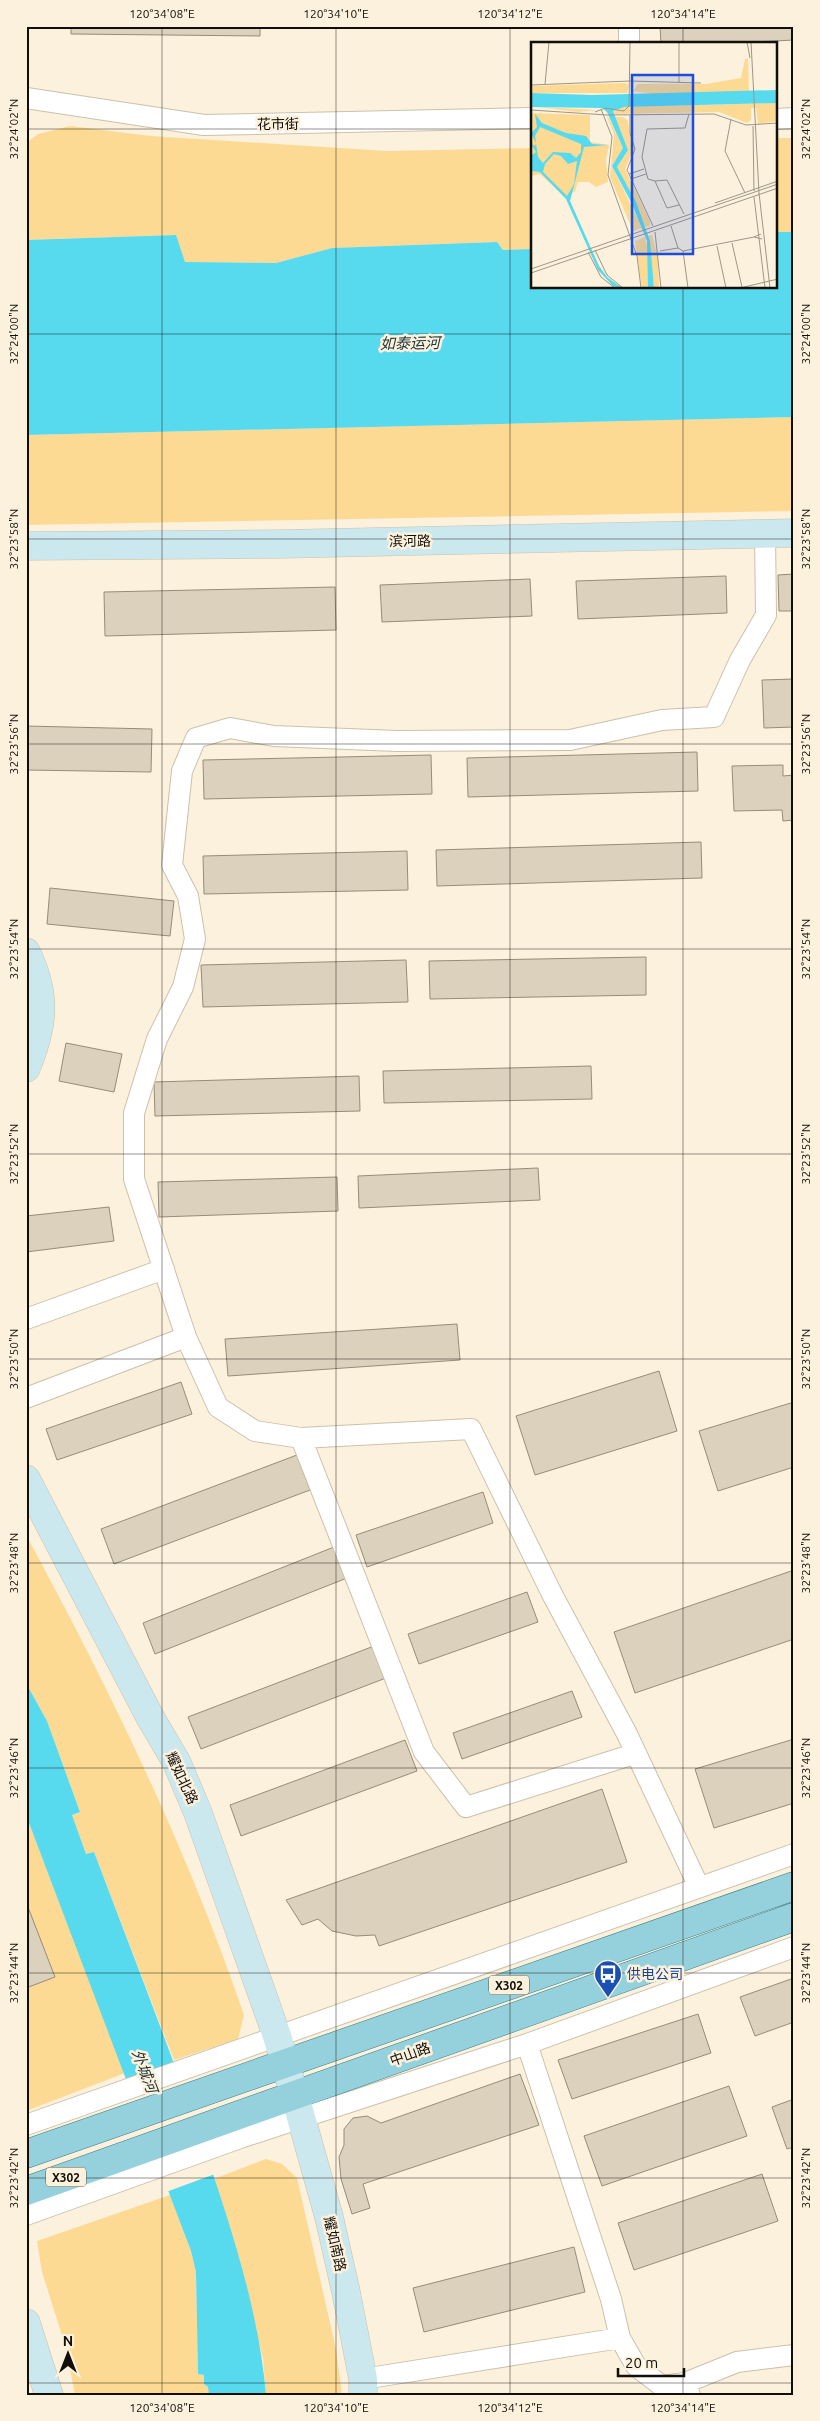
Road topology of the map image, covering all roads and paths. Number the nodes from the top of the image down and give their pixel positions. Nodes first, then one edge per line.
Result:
1 (629, 26) edge
2 (629, 42) edge
3 (26, 98) edge
4 (531, 118) edge
5 (794, 118) edge
6 (778, 119) edge
7 (765, 533) junction
8 (794, 533) edge
9 (26, 546) edge
10 (26, 952) edge
11 (26, 1068) edge
12 (164, 1269) junction
13 (26, 1320) edge
14 (186, 1337) junction
15 (26, 1398) edge
16 (301, 1438) junction
17 (26, 1480) edge
18 (634, 1754) junction
19 (794, 1854) edge
20 (794, 1886) edge
21 (699, 1887) junction
22 (794, 1918) edge
23 (794, 1947) edge
24 (277, 2036) junction
25 (528, 2044) junction
26 (286, 2063) junction
27 (298, 2107) junction
28 (26, 2125) edge
29 (26, 2154) edge
30 (109, 2174) junction
31 (26, 2191) edge
32 (26, 2215) edge
33 (26, 2322) edge
34 (620, 2338) junction
35 (794, 2355) edge
36 (363, 2387) edge
37 (688, 2389) edge
38 (48, 2395) edge

1 - 2 street
3 - 4 street, 花市街
5 - 6 street
7 - 8 street, 滨河路
7 - 9 street, 滨河路
7 - 12 street
10 - 11 street
12 - 13 street
12 - 14 street
14 - 15 street
14 - 16 street
16 - 18 street
16 - 18 street
17 - 24 street, 耀如北路
18 - 21 street
19 - 21 street
20 - 26 main road, X302
21 - 24 street
22 - 27 main road, 中山路 / X302
23 - 25 street
24 - 26 street, 耀如北路
24 - 28 street
25 - 27 street
25 - 34 street
26 - 27 street, 耀如北路
26 - 29 main road, X302
27 - 30 main road, 中山路 / X302
27 - 36 street, 耀如南路
30 - 31 main road, 中山路 / X302
30 - 32 street
33 - 38 street
34 - 36 street
34 - 37 street
35 - 37 street

